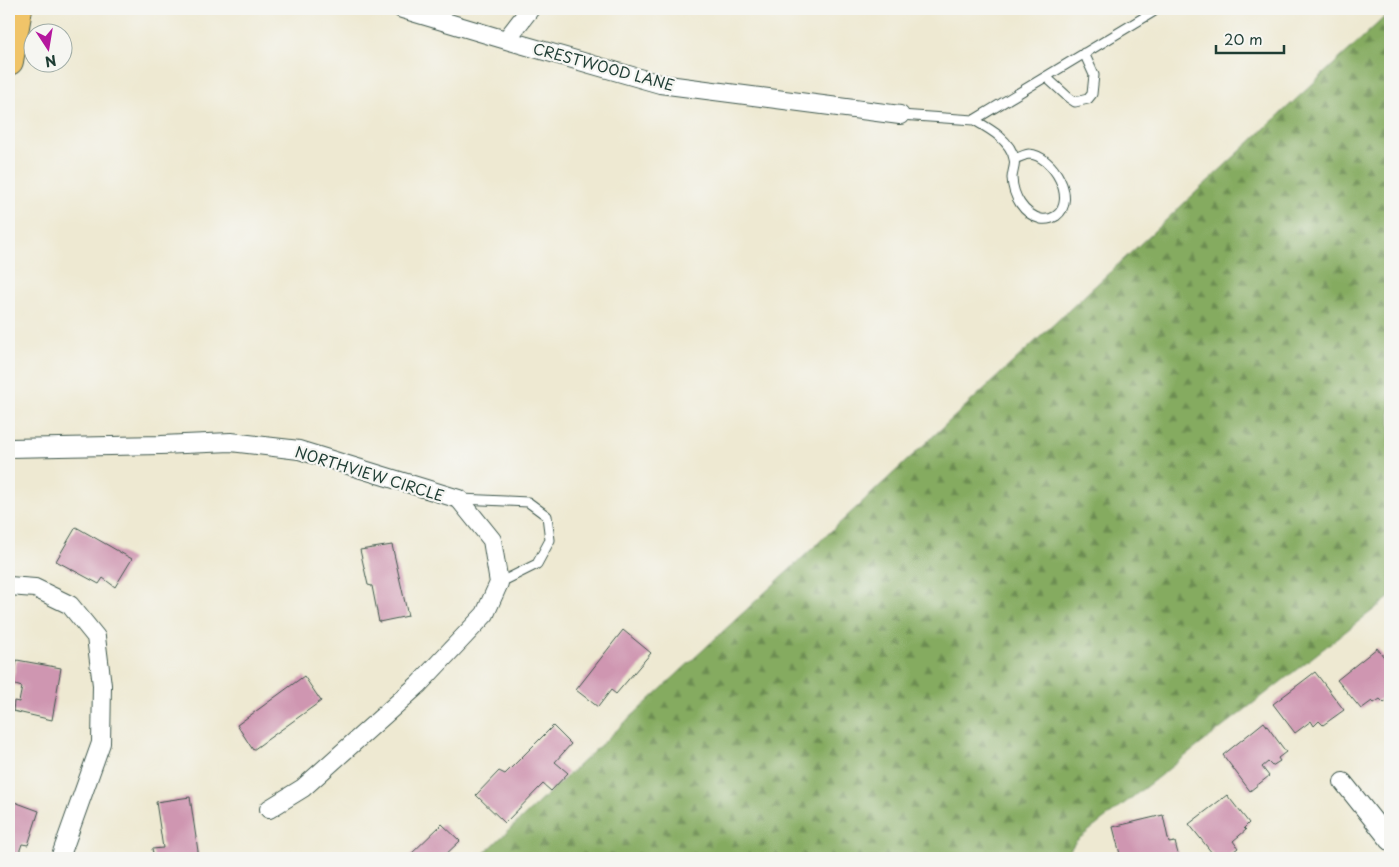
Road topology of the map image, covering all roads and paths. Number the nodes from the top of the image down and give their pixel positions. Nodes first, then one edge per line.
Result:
1 (18, 9) edge
2 (402, 9) edge
3 (530, 9) edge
4 (1155, 9) edge
5 (506, 40) junction
6 (1084, 53) junction
7 (9, 61) edge
8 (1046, 77) junction
9 (900, 115) joint
10 (974, 120) junction
11 (1014, 159) junction
12 (9, 448) edge
13 (459, 500) junction
14 (499, 583) junction
15 (9, 586) edge
16 (1343, 782) dead end
17 (269, 809) dead end
18 (1390, 841) edge
19 (60, 858) edge

1 - 7 main road
2 - 5 street, CRESTWOOD LANE
3 - 5 street
4 - 6 lane
5 - 9 street, CRESTWOOD LANE
6 - 8 lane
6 - 8 lane
8 - 10 lane
9 - 10 lane
10 - 11 lane
11 - 11 lane
12 - 13 street, NORTHVIEW CIRCLE
13 - 14 street, NORTHVIEW CIRCLE
13 - 14 lane
14 - 17 street
15 - 19 street
16 - 18 street

